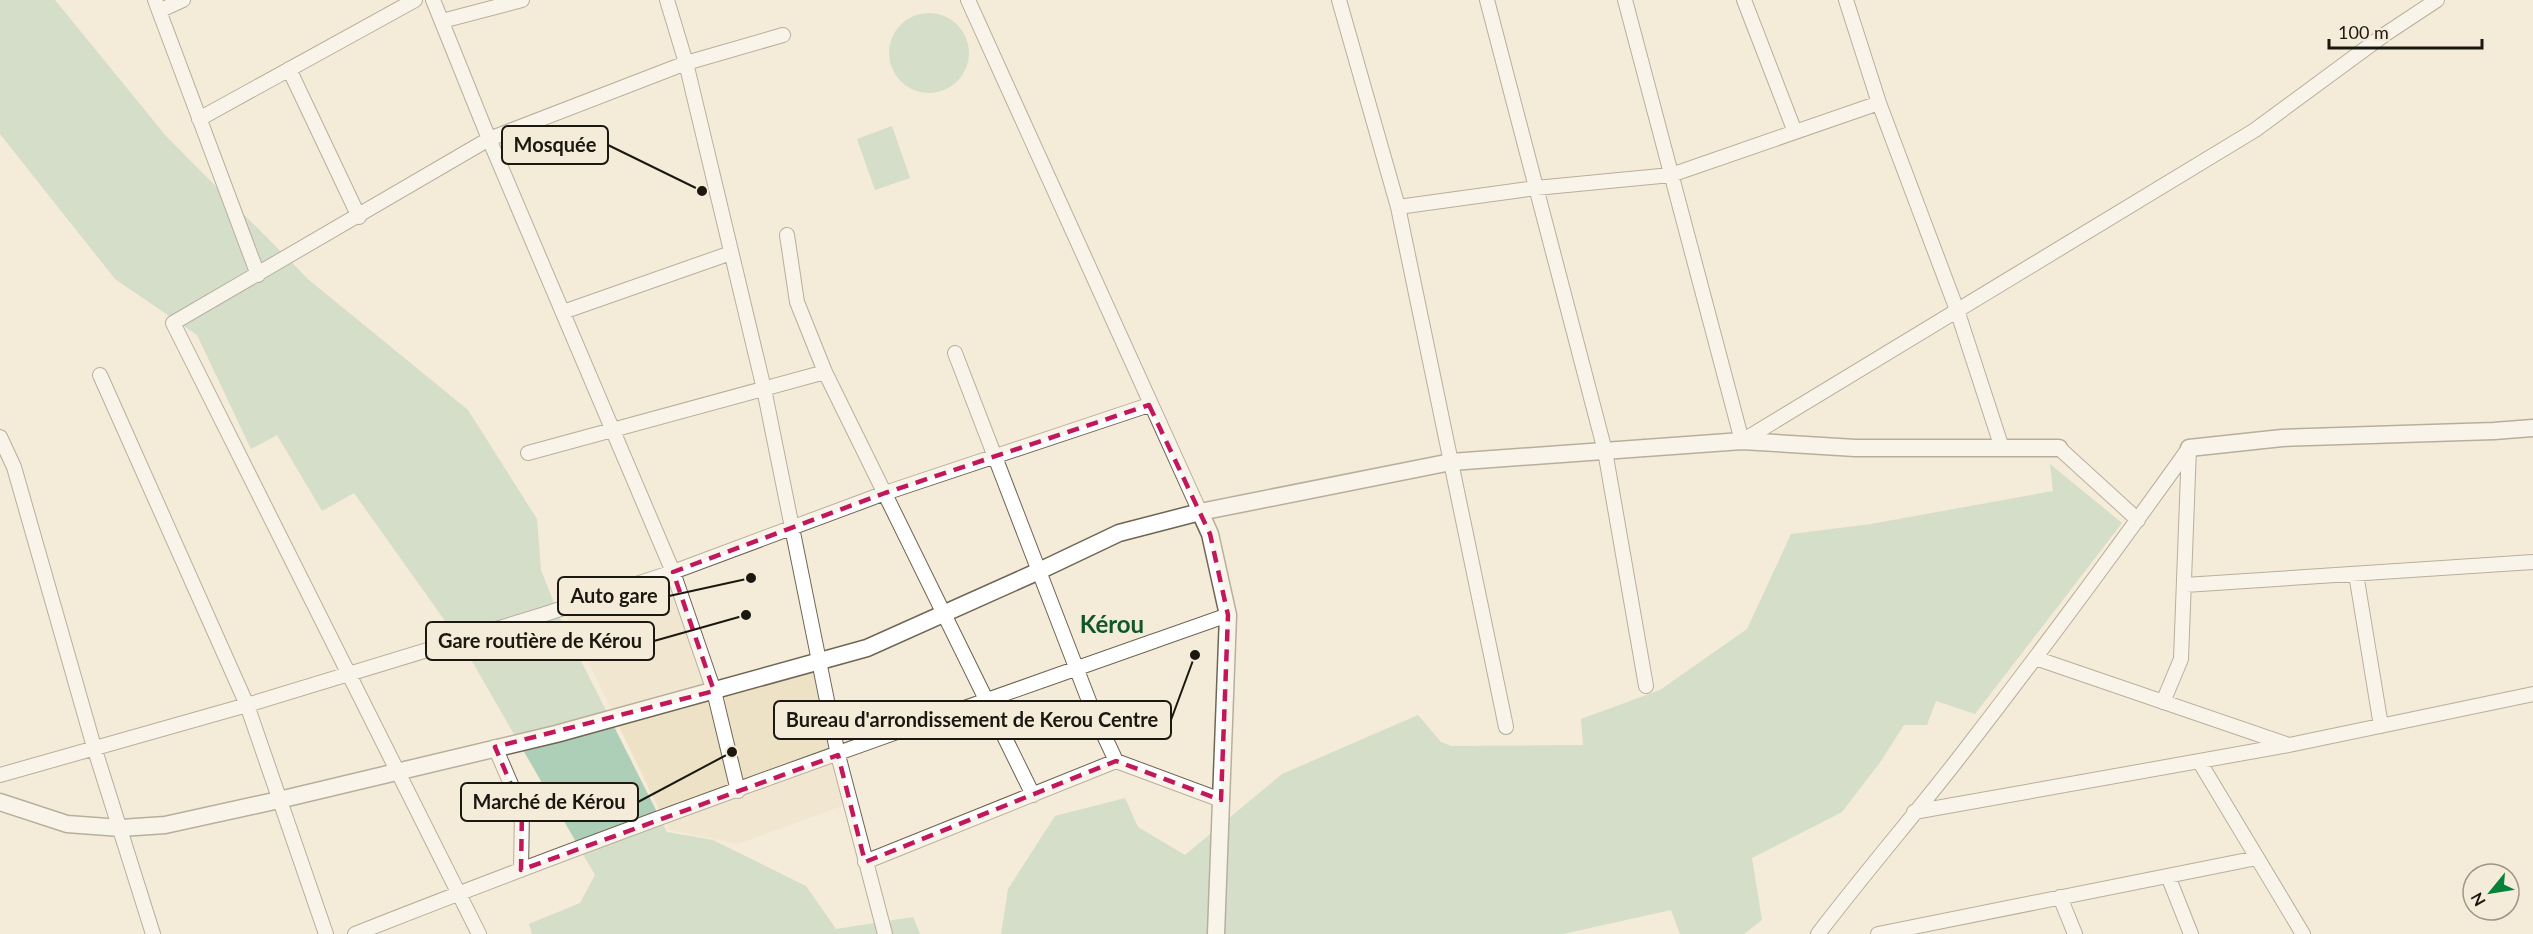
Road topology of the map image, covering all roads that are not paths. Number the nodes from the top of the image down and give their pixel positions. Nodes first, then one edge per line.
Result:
1 (183, 0) edge
2 (415, 0) edge
3 (434, 0) edge
4 (522, 0) edge
5 (667, 0) edge
6 (968, 0) edge
7 (1339, 0) edge
8 (1487, 0) edge
9 (1625, 0) edge
10 (1744, 0) edge
11 (1846, 0) edge
12 (2437, 0) edge
13 (157, 6) edge
14 (442, 21) junction
15 (783, 35) dead end
16 (686, 63) junction
17 (289, 69) junction
18 (1879, 103) junction
19 (199, 119) junction
20 (1795, 132) junction
21 (489, 139) junction
22 (1671, 175) junction
23 (1536, 188) junction
24 (1398, 207) junction
25 (359, 217) junction
26 (787, 235) dead end
27 (731, 253) junction
28 (258, 275) junction
29 (1957, 310) junction
30 (562, 312) junction
31 (955, 353) dead end
32 (825, 372) junction
33 (100, 375) dead end
34 (764, 389) junction
35 (1149, 405) junction
36 (2533, 428) edge
37 (611, 430) junction
38 (0, 437) edge
39 (1742, 441) junction
40 (2002, 448) junction
41 (2059, 448) joint
42 (2189, 448) junction
43 (1605, 451) junction
44 (528, 453) dead end
45 (995, 456) junction
46 (1451, 462) junction
47 (885, 493) junction
48 (1200, 512) junction
49 (2138, 520) junction
50 (793, 527) junction
51 (2532, 562) edge
52 (673, 572) junction
53 (1039, 572) junction
54 (2356, 574) junction
55 (2533, 577) edge
56 (2185, 585) junction
57 (942, 614) junction
58 (1228, 615) junction
59 (2035, 658) junction
60 (818, 661) junction
61 (1076, 669) junction
62 (350, 674) junction
63 (1646, 686) dead end
64 (713, 691) junction
65 (2533, 694) edge
66 (986, 701) junction
67 (2163, 702) junction
68 (247, 705) junction
69 (2381, 726) junction
70 (1506, 727) dead end
71 (2289, 745) junction
72 (94, 747) junction
73 (495, 747) junction
74 (838, 754) junction
75 (1116, 761) junction
76 (2199, 761) junction
77 (398, 770) junction
78 (0, 775) edge
79 (738, 791) junction
80 (1033, 795) junction
81 (279, 800) junction
82 (1221, 800) junction
83 (0, 802) edge
84 (1914, 812) junction
85 (121, 828) junction
86 (2257, 858) junction
87 (865, 862) junction
88 (521, 870) junction
89 (2168, 876) junction
90 (459, 893) junction
91 (2060, 897) junction
92 (1938, 928) edge
93 (153, 934) edge
94 (326, 934) edge
95 (355, 934) edge
96 (479, 934) edge
97 (885, 934) edge
98 (1216, 934) edge
99 (1818, 934) edge
100 (1878, 934) edge
101 (2075, 934) edge
102 (2191, 934) edge
103 (2303, 934) edge

1 - 13 street
2 - 17 street
3 - 14 street
4 - 14 street
5 - 16 street
6 - 35 street
7 - 24 street
8 - 23 street
9 - 22 street
10 - 20 street
11 - 18 street
12 - 29 street
13 - 19 street
14 - 21 street
15 - 16 street
16 - 21 street
16 - 27 street
17 - 19 street
17 - 25 street
18 - 20 street
18 - 29 street
19 - 28 street
20 - 22 street
21 - 25 street
21 - 30 street
22 - 23 street
22 - 39 street
23 - 24 street
23 - 43 street
24 - 46 street
25 - 28 street
26 - 32 street
27 - 30 street
27 - 34 street
28 - 62 street
29 - 39 street
29 - 40 street
30 - 37 street
31 - 45 street
32 - 34 street
32 - 47 street
33 - 68 street
34 - 37 street
34 - 50 street
35 - 45 street
35 - 48 street
36 - 42 main road
37 - 44 street
37 - 52 street
38 - 72 street
39 - 40 main road
39 - 43 main road
40 - 41 main road
41 - 49 street
42 - 49 street
42 - 56 street
43 - 46 main road
43 - 63 street
45 - 47 street
45 - 53 street
46 - 48 main road
46 - 70 street
47 - 50 street
47 - 57 street
48 - 53 main road
48 - 58 main road
49 - 59 street
50 - 52 street
50 - 60 street
51 - 54 street
51 - 55 street
52 - 62 street
52 - 64 street
53 - 57 main road
53 - 61 street
54 - 56 street
54 - 69 street
56 - 67 street
57 - 60 main road
57 - 66 street
58 - 61 street
58 - 82 main road
59 - 67 street
59 - 84 street
60 - 64 main road
60 - 74 street
61 - 66 street
61 - 75 street
62 - 68 street
62 - 77 street
64 - 73 main road
64 - 79 street
65 - 69 street
66 - 74 street
66 - 80 street
67 - 71 street
68 - 72 street
68 - 81 street
69 - 71 street
71 - 76 street
72 - 78 street
72 - 85 street
73 - 77 main road
73 - 88 street
74 - 79 street
74 - 87 street
75 - 80 street
75 - 82 street
76 - 84 street
76 - 86 street
77 - 81 main road
77 - 90 street
79 - 88 street
80 - 87 street
81 - 85 main road
81 - 94 street
82 - 98 main road
83 - 85 main road
84 - 99 street
85 - 93 street
86 - 89 street
86 - 103 street
87 - 97 street
88 - 90 street
89 - 91 street
89 - 102 street
90 - 95 street
90 - 96 street
91 - 92 street
91 - 101 street
92 - 100 street

